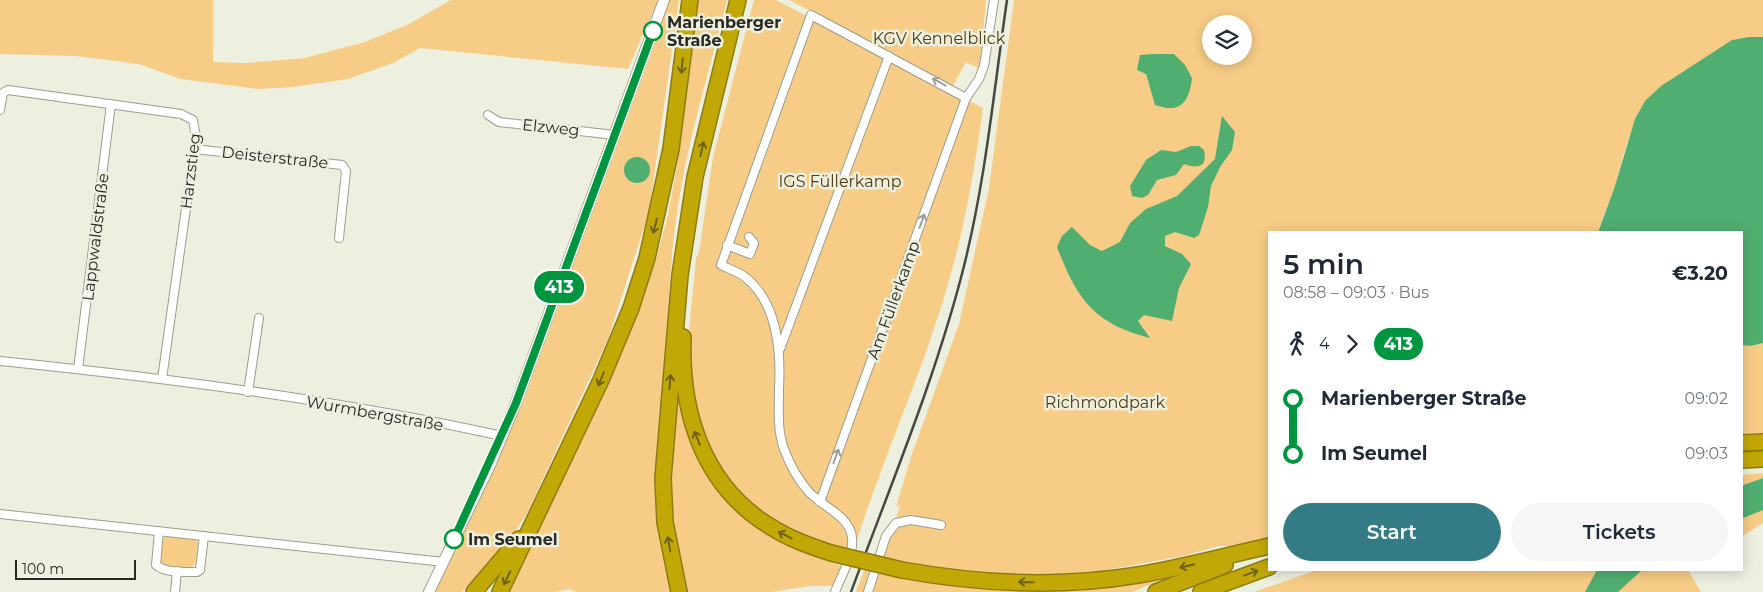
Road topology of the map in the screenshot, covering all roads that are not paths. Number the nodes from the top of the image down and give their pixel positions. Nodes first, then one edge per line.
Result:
1 (664, 0) edge
2 (690, 0) edge
3 (738, 0) edge
4 (994, 0) edge
5 (889, 56) junction
6 (966, 98) junction
7 (111, 104) junction
8 (0, 110) edge
9 (488, 115) dead end
10 (615, 134) junction
11 (194, 148) junction
12 (692, 197) junction
13 (748, 237) dead end
14 (339, 238) dead end
15 (727, 245) junction
16 (259, 318) dead end
17 (780, 351) junction
18 (0, 361) edge
19 (78, 369) junction
20 (162, 379) junction
21 (248, 392) junction
22 (502, 436) junction
23 (1763, 442) edge
24 (1743, 443) edge
25 (1763, 459) edge
26 (1743, 460) edge
27 (820, 502) junction
28 (543, 503) junction
29 (0, 514) edge
30 (942, 525) dead end
31 (159, 531) junction
32 (204, 536) junction
33 (1268, 547) edge
34 (1268, 547) edge
35 (444, 562) junction
36 (1268, 567) edge
37 (177, 571) junction
38 (175, 592) edge
39 (429, 592) edge
40 (474, 592) edge
41 (500, 592) edge
42 (679, 592) edge
43 (836, 592) edge
44 (868, 592) edge
45 (1156, 592) edge
46 (1201, 592) edge

1 - 10 street
2 -> 28 highway
12 -> 3 highway
4 - 6 street, Am Füllerkamp
6 -> 5 street
5 - 15 street
5 - 17 street
27 -> 6 street, Am Füllerkamp
7 - 8 street, Harzstieg
7 - 11 street, Harzstieg
7 - 19 street, Lappwaldstraße
9 - 10 street, Elzweg
10 - 22 street
11 - 14 street, Deisterstraße
11 - 20 street, Harzstieg
33 -> 12 highway, bridge
42 -> 12 highway
13 - 15 street
15 - 17 street
16 - 21 street
17 - 27 street
18 - 19 street, Wurmbergstraße
19 - 20 street, Wurmbergstraße
20 - 21 street, Wurmbergstraße
21 - 22 street, Wurmbergstraße
22 - 35 street
23 - 24 highway
25 - 26 highway
27 - 43 street
28 - 40 highway
28 -> 41 highway
29 - 31 street
30 - 44 street
31 - 32 street
31 - 37 street
32 - 35 street
32 - 37 street
34 - 45 highway
35 - 39 street
46 -> 36 highway
37 - 38 street

